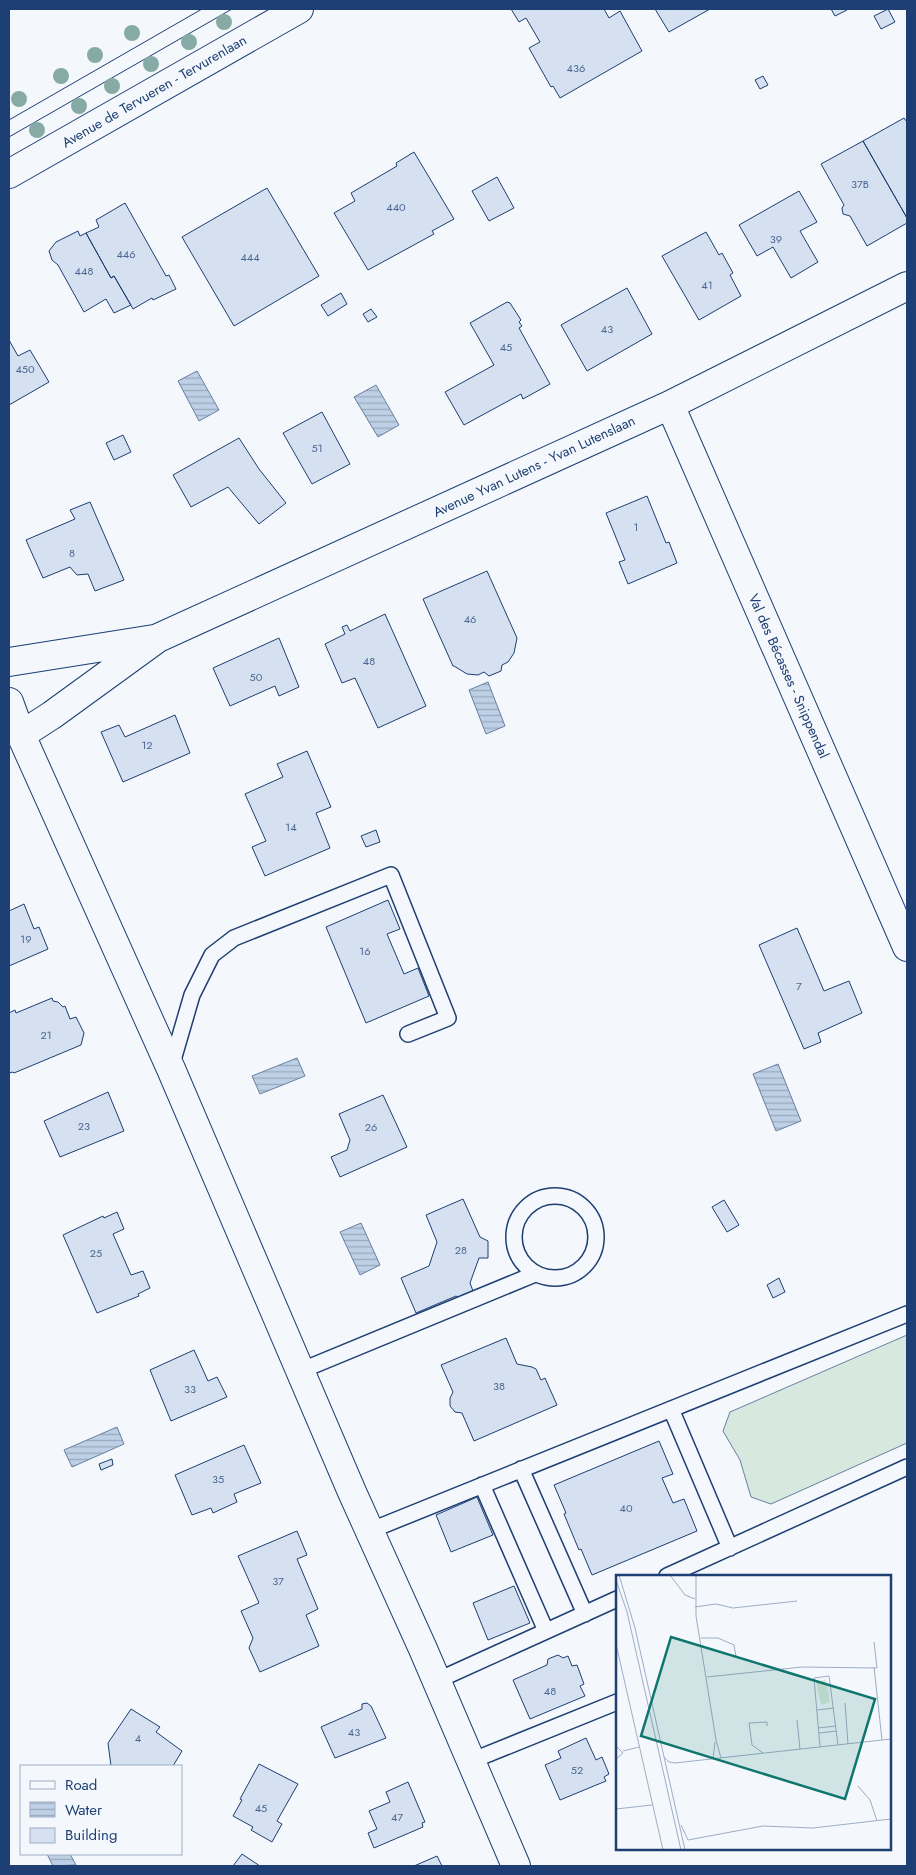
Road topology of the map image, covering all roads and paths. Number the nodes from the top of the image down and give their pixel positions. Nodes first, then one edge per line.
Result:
1 (299, 9) edge
2 (9, 174) edge
3 (907, 286) edge
4 (670, 404) junction
5 (158, 638) junction
6 (9, 662) edge
7 (9, 702) edge
8 (22, 734) junction
9 (907, 946) edge
10 (408, 1034) dead end
11 (171, 1069) junction
12 (535, 1274) junction
13 (907, 1314) edge
14 (300, 1371) junction
15 (671, 1409) junction
16 (907, 1467) edge
17 (522, 1469) junction
18 (482, 1485) junction
19 (369, 1530) junction
20 (730, 1548) junction
21 (669, 1575) edge
22 (616, 1599) edge
23 (585, 1614) junction
24 (546, 1631) junction
25 (436, 1681) junction
26 (616, 1702) edge
27 (471, 1761) junction
28 (516, 1866) edge

1 - 2 street, Avenue de Tervueren - Tervurenlaan
3 - 4 street, Avenue Yvan Lutens - Yvan Lutenslaan
4 - 5 street, Avenue Yvan Lutens - Yvan Lutenslaan
4 - 9 street, Val des Bécasses - Snippendal
5 - 6 street, Avenue Yvan Lutens - Yvan Lutenslaan
5 - 8 street, Avenue Yvan Lutens - Yvan Lutenslaan
7 - 8 street
8 - 11 street
10 - 11 lane
11 - 14 street
12 - 12 lane
12 - 14 lane
13 - 15 lane
14 - 19 street
15 - 17 lane
15 - 20 lane
16 - 20 lane
17 - 18 lane
17 - 23 lane
18 - 19 lane
18 - 24 lane
19 - 25 street
20 - 21 lane
22 - 23 lane
23 - 24 lane
24 - 25 lane
25 - 27 street
26 - 27 lane
27 - 28 street

